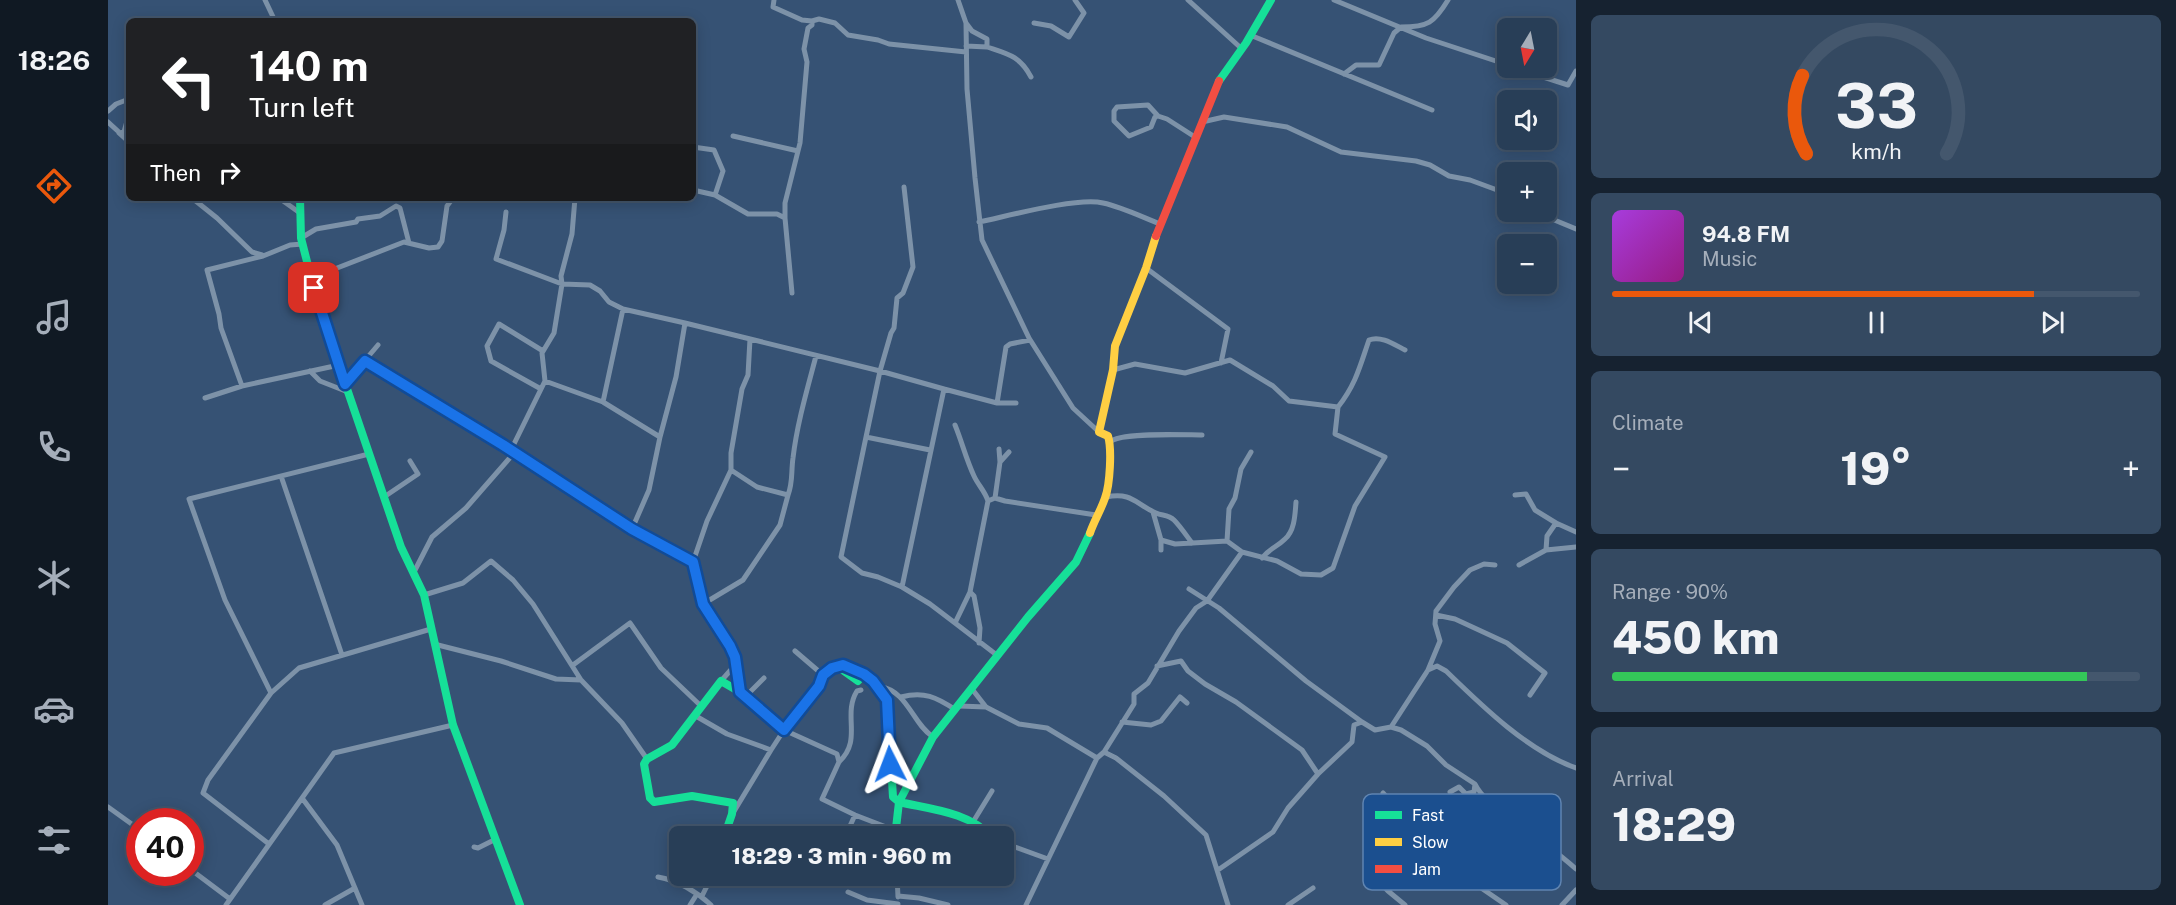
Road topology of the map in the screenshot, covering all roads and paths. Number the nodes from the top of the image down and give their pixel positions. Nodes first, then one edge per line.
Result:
1 (265, 0) edge
2 (774, 0) edge
3 (958, 0) edge
4 (1075, 0) edge
5 (1188, 0) edge
6 (1271, 0) edge
7 (1334, 0) edge
8 (1448, 0) edge
9 (274, 18) edge
10 (812, 21) junction
11 (966, 23) junction
12 (1035, 23) dead end
13 (1401, 27) junction
14 (1250, 36) junction
15 (987, 47) junction
16 (966, 49) junction
17 (1242, 49) junction
18 (1497, 61) edge
19 (1576, 71) edge
20 (1344, 74) junction
21 (1030, 77) dead end
22 (1546, 78) edge
23 (126, 100) edge
24 (1432, 110) dead end
25 (108, 111) edge
26 (1158, 116) junction
27 (108, 122) edge
28 (1202, 122) junction
29 (126, 123) edge
30 (119, 133) junction
31 (733, 136) dead end
32 (1195, 137) junction
33 (126, 139) edge
34 (696, 147) edge
35 (798, 151) junction
36 (904, 187) dead end
37 (1497, 190) edge
38 (696, 191) edge
39 (715, 195) junction
40 (197, 201) edge
41 (283, 201) edge
42 (300, 201) edge
43 (395, 201) edge
44 (451, 201) edge
45 (575, 201) edge
46 (396, 206) junction
47 (506, 212) dead end
48 (302, 214) junction
49 (785, 218) junction
50 (1557, 221) edge
51 (980, 222) junction
52 (1160, 224) junction
53 (1576, 229) edge
54 (302, 241) junction
55 (409, 243) junction
56 (263, 256) junction
57 (1146, 268) junction
58 (311, 275) junction
59 (562, 284) junction
60 (792, 292) dead end
61 (623, 309) junction
62 (685, 323) junction
63 (750, 339) junction
64 (1030, 340) junction
65 (378, 345) dead end
66 (1405, 350) dead end
67 (543, 351) junction
68 (816, 356) junction
69 (364, 361) junction
70 (1221, 363) junction
71 (339, 365) junction
72 (310, 370) junction
73 (1113, 370) junction
74 (880, 371) junction
75 (545, 381) junction
76 (242, 386) junction
77 (347, 388) junction
78 (541, 389) junction
79 (944, 389) junction
80 (205, 398) dead end
81 (603, 402) junction
82 (998, 403) junction
83 (1016, 403) dead end
84 (1338, 407) junction
85 (955, 425) dead end
86 (1099, 432) junction
87 (1202, 435) dead end
88 (660, 437) junction
89 (866, 437) junction
90 (1110, 442) junction
91 (999, 449) dead end
92 (930, 450) junction
93 (512, 452) junction
94 (1009, 452) dead end
95 (1251, 452) dead end
96 (369, 454) junction
97 (410, 461) dead end
98 (1000, 462) junction
99 (731, 470) junction
100 (281, 476) junction
101 (788, 495) junction
102 (1515, 495) dead end
103 (1106, 497) junction
104 (384, 498) junction
105 (995, 498) junction
106 (988, 501) junction
107 (1296, 502) dead end
108 (1153, 512) junction
109 (1096, 515) junction
110 (1556, 523) junction
111 (632, 529) junction
112 (1576, 532) edge
113 (1161, 540) junction
114 (1227, 542) junction
115 (1192, 543) junction
116 (1576, 547) edge
117 (1161, 550) dead end
118 (1546, 550) junction
119 (1242, 552) junction
120 (1262, 558) junction
121 (693, 562) junction
122 (1495, 565) dead end
123 (1519, 566) dead end
124 (413, 574) junction
125 (902, 587) junction
126 (1189, 589) dead end
127 (970, 592) junction
128 (424, 595) junction
129 (1208, 601) junction
130 (703, 604) junction
131 (1436, 615) junction
132 (955, 624) junction
133 (431, 629) junction
134 (979, 643) junction
135 (434, 644) junction
136 (795, 651) dead end
137 (342, 655) junction
138 (998, 656) junction
139 (736, 664) junction
140 (573, 665) junction
141 (1157, 666) junction
142 (1428, 670) junction
143 (823, 675) junction
144 (764, 678) dead end
145 (581, 680) junction
146 (721, 681) junction
147 (879, 686) junction
148 (972, 689) junction
149 (861, 690) dead end
150 (271, 693) junction
151 (742, 694) junction
152 (1530, 695) dead end
153 (901, 697) junction
154 (1187, 703) dead end
155 (701, 706) junction
156 (986, 707) junction
157 (958, 708) junction
158 (694, 715) junction
159 (1122, 722) junction
160 (1362, 722) junction
161 (453, 725) junction
162 (1390, 727) junction
163 (784, 730) junction
164 (933, 737) junction
165 (771, 750) junction
166 (1104, 752) junction
167 (1097, 758) junction
168 (647, 759) junction
169 (839, 762) junction
170 (1576, 768) edge
171 (1318, 774) junction
172 (1475, 784) junction
173 (992, 791) dead end
174 (1449, 792) dead end
175 (1466, 794) joint
176 (1481, 794) edge
177 (302, 798) junction
178 (899, 802) junction
179 (108, 807) edge
180 (732, 814) junction
181 (855, 815) junction
182 (126, 820) edge
183 (973, 822) junction
184 (728, 826) edge
185 (850, 826) edge
186 (878, 826) edge
187 (895, 826) edge
188 (980, 826) edge
189 (494, 840) junction
190 (269, 844) junction
191 (474, 847) dead end
192 (1014, 847) edge
193 (1561, 856) edge
194 (1048, 859) junction
195 (1576, 869) edge
196 (1218, 870) junction
197 (658, 878) dead end
198 (204, 880) edge
199 (705, 886) edge
200 (898, 886) edge
201 (355, 888) junction
202 (1313, 888) dead end
203 (1484, 890) edge
204 (1576, 890) edge
205 (1388, 891) edge
206 (848, 892) dead end
207 (699, 895) junction
208 (898, 896) junction
209 (230, 899) junction
210 (898, 904) edge
211 (226, 905) edge
212 (324, 905) edge
213 (362, 905) edge
214 (520, 905) edge
215 (690, 905) edge
216 (711, 905) edge
217 (948, 905) edge
218 (1026, 905) edge
219 (1228, 905) edge
220 (1288, 905) edge
221 (1405, 905) edge
222 (1506, 905) edge
223 (1562, 905) edge

1 - 9 street
2 - 10 street
3 - 11 street
4 - 12 street
5 - 17 street
6 - 14 street
7 - 13 street
8 - 13 street
10 - 16 street
10 - 35 street
11 - 15 street
11 - 16 street
13 - 18 street
13 - 20 street
14 - 17 street
14 - 20 street
15 - 16 street
15 - 21 street
16 - 51 street
17 - 28 street
19 - 22 street
20 - 24 street
23 - 25 street
26 - 26 street
26 - 32 street
27 - 30 street
28 - 32 street
28 - 37 street
29 - 30 street
30 - 33 street
31 - 35 street
32 - 52 street
34 - 39 street
35 - 49 street
36 - 74 street
38 - 39 street
39 - 49 street
40 - 56 street
41 - 48 street
42 - 48 street
43 - 46 street
44 - 55 street
45 - 59 street
46 - 54 street
46 - 55 street
47 - 59 street
48 - 54 street
49 - 60 street
50 - 53 street
51 - 52 street
51 - 64 street
52 - 57 street
54 - 56 street
54 - 58 street
55 - 58 street
56 - 76 street
57 - 70 street
57 - 73 street
58 - 71 street
59 - 61 street
59 - 67 street
61 - 62 street
61 - 81 street
62 - 63 street
62 - 88 street
63 - 68 street
63 - 99 street
64 - 82 street
64 - 86 street
65 - 69 street
66 - 84 street
67 - 75 street
67 - 78 street
68 - 74 street
68 - 101 street
69 - 77 street
69 - 93 street
70 - 73 street
70 - 84 street
71 - 72 street
71 - 77 street
72 - 76 street
72 - 77 street
73 - 86 street
74 - 79 street
74 - 89 street
75 - 78 street
75 - 81 street
76 - 80 street
77 - 96 street
78 - 93 street
79 - 82 street
79 - 92 street
81 - 88 street
82 - 83 street
84 - 120 street
85 - 106 street
86 - 90 street
87 - 90 street
88 - 111 street
89 - 92 street
89 - 125 street
90 - 103 street
91 - 98 street
92 - 125 street
93 - 111 street
93 - 124 street
94 - 98 street
95 - 114 street
96 - 100 street
96 - 104 street
97 - 104 street
98 - 105 street
99 - 101 street
99 - 121 street
100 - 137 street
100 - 150 street
101 - 130 street
102 - 110 street
103 - 108 street
103 - 109 street
104 - 124 street
105 - 106 street
105 - 109 street
106 - 127 street
107 - 120 street
108 - 113 street
108 - 115 street
109 - 138 street
110 - 112 street
110 - 118 street
111 - 121 street
113 - 115 street
113 - 117 street
114 - 115 street
114 - 119 street
116 - 118 street
118 - 123 street
119 - 120 street
119 - 129 street
121 - 130 street
122 - 131 street
124 - 128 street
125 - 132 street
126 - 129 street
127 - 132 street
127 - 134 street
128 - 133 street
128 - 140 street
129 - 141 street
129 - 160 street
130 - 139 street
131 - 142 street
131 - 152 street
132 - 134 street
133 - 135 street
133 - 137 street
134 - 138 street
135 - 145 street
135 - 161 street
136 - 143 street
137 - 150 street
138 - 148 street
139 - 146 street
139 - 151 street
140 - 145 street
140 - 155 street
141 - 159 street
141 - 171 street
142 - 162 street
142 - 170 street
143 - 147 street
143 - 163 street
144 - 151 street
145 - 168 street
146 - 151 street
146 - 155 street
147 - 153 street
147 - 178 street
148 - 156 street
148 - 157 street
149 - 169 street
150 - 190 street
151 - 163 street
153 - 157 street
153 - 164 street
154 - 159 street
155 - 158 street
156 - 157 street
156 - 167 street
157 - 164 street
158 - 165 street
158 - 168 street
159 - 166 street
160 - 162 street
160 - 171 street
161 - 177 street
161 - 189 street
162 - 172 street
163 - 165 street
163 - 169 street
164 - 178 street
165 - 180 street
166 - 167 street
166 - 196 street
167 - 194 street
168 - 180 street
169 - 181 street
171 - 196 street
172 - 175 street
172 - 176 street
173 - 183 street
174 - 175 street
177 - 190 street
177 - 201 street
178 - 183 street
178 - 187 street
179 - 182 street
180 - 184 street
181 - 185 street
181 - 186 street
183 - 188 street
189 - 191 street
189 - 214 street
190 - 209 street
192 - 194 street
193 - 195 street
194 - 218 street
196 - 219 street
197 - 207 street
198 - 209 street
199 - 207 street
200 - 208 street
201 - 212 street
201 - 213 street
202 - 220 street
203 - 222 street
204 - 223 street
205 - 221 street
206 - 210 street
207 - 215 street
207 - 216 street
208 - 210 street
208 - 217 street
209 - 211 street

